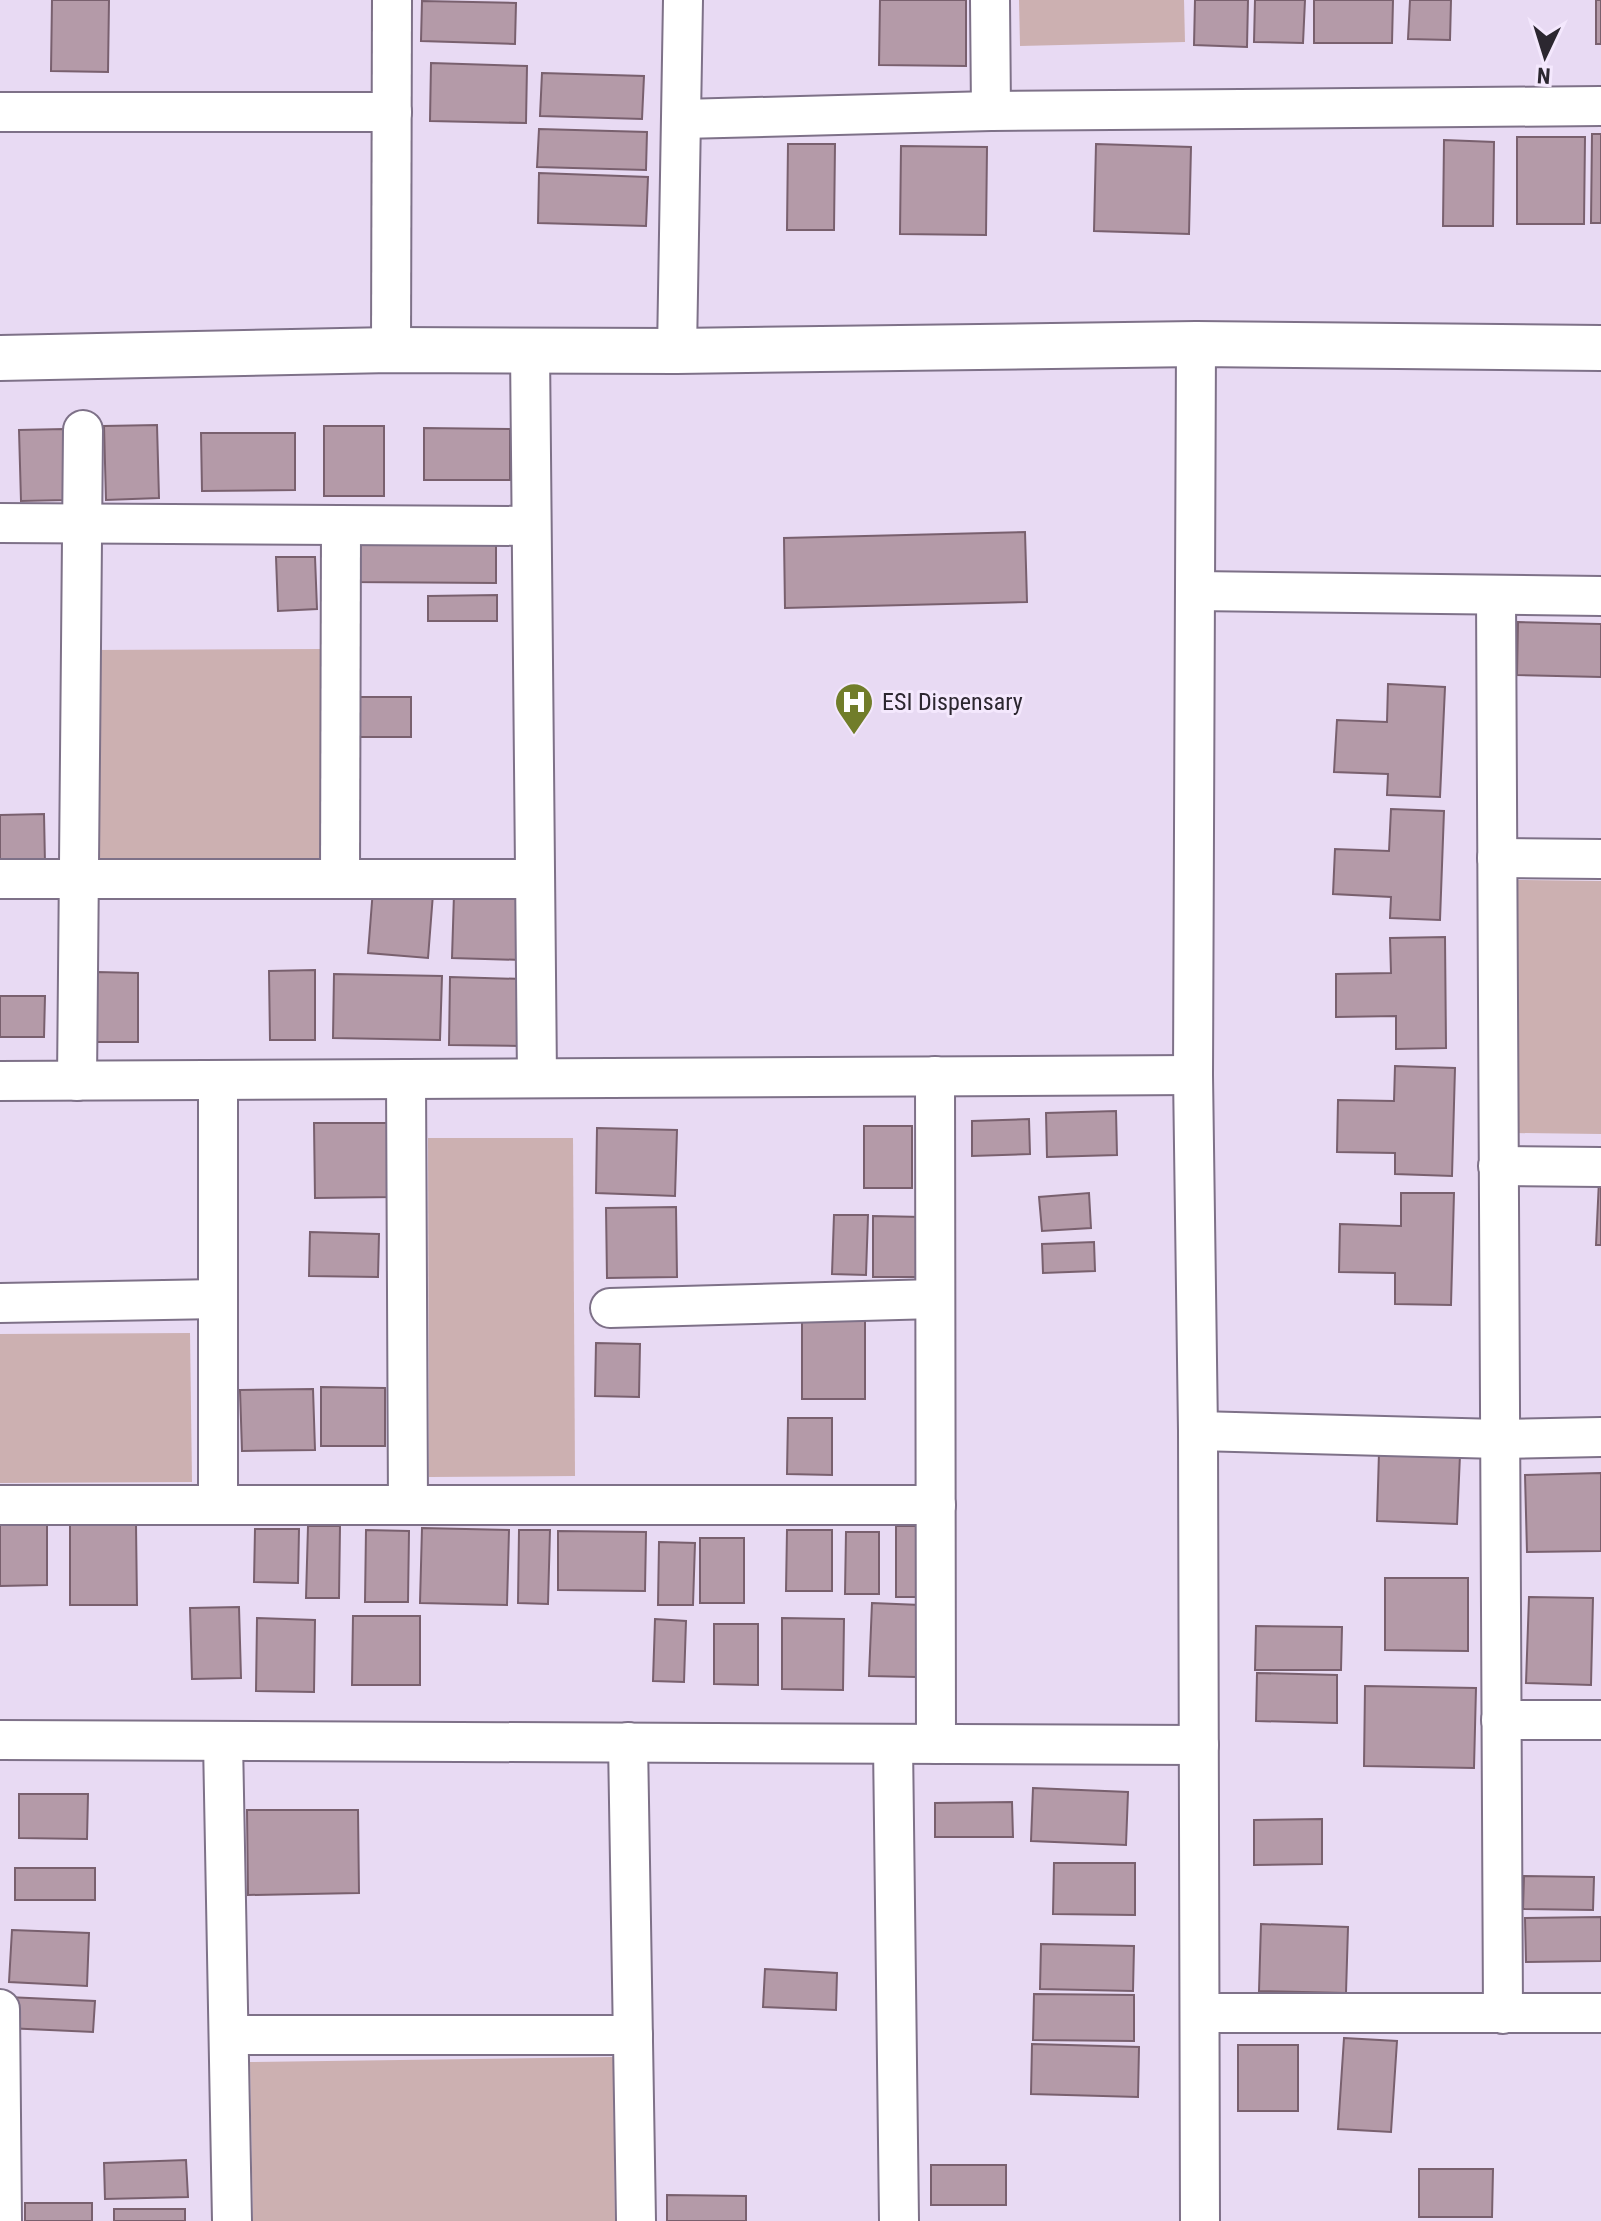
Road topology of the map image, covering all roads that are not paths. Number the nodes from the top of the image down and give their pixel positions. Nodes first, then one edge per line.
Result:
1 (392, 0) edge
2 (683, 0) edge
3 (990, 0) edge
4 (1601, 106) edge
5 (991, 111) junction
6 (0, 112) edge
7 (392, 112) junction
8 (682, 119) junction
9 (1196, 344) junction
10 (1601, 348) edge
11 (391, 350) junction
12 (530, 350) junction
13 (677, 351) junction
14 (0, 358) edge
15 (83, 430) dead end
16 (0, 523) edge
17 (82, 524) junction
18 (341, 525) junction
19 (531, 526) junction
20 (1196, 591) junction
21 (1496, 595) junction
22 (1601, 596) edge
23 (1497, 858) junction
24 (1601, 859) edge
25 (0, 879) edge
26 (340, 879) junction
27 (535, 879) junction
28 (79, 880) junction
29 (1193, 1075) junction
30 (935, 1076) junction
31 (537, 1078) junction
32 (406, 1079) junction
33 (218, 1080) junction
34 (0, 1081) edge
35 (77, 1081) junction
36 (1498, 1166) junction
37 (1601, 1167) edge
38 (218, 1299) junction
39 (935, 1299) junction
40 (0, 1303) edge
41 (610, 1308) dead end
42 (1198, 1431) junction
43 (1601, 1437) edge
44 (1499, 1439) junction
45 (0, 1505) edge
46 (218, 1505) junction
47 (408, 1505) junction
48 (936, 1505) junction
49 (1501, 1720) junction
50 (1601, 1720) edge
51 (0, 1740) edge
52 (223, 1741) junction
53 (628, 1742) junction
54 (893, 1744) junction
55 (936, 1744) junction
56 (1199, 1745) junction
57 (0, 2009) edge
58 (1200, 2013) junction
59 (1601, 2013) edge
60 (1503, 2014) junction
61 (229, 2035) junction
62 (633, 2035) junction
63 (0, 2054) edge
64 (2, 2221) edge
65 (232, 2221) edge
66 (636, 2221) edge
67 (899, 2221) edge
68 (1200, 2221) edge

1 - 7 street
2 - 8 street
3 - 5 street
4 - 5 street
5 - 8 street
6 - 7 street
7 - 11 street
8 - 13 street
9 - 10 street
9 - 13 street
9 - 20 street
11 - 12 street
11 - 14 street
12 - 13 street
12 - 19 street
15 - 17 street
16 - 17 street
17 - 18 street
17 - 28 street
18 - 19 street
18 - 26 street
19 - 27 street
20 - 21 street
20 - 29 street
21 - 22 street
21 - 23 street
23 - 24 street
23 - 36 street
25 - 28 street
26 - 27 street
26 - 28 street
27 - 31 street
28 - 35 street
29 - 30 street
29 - 42 street
30 - 31 street
30 - 39 street
31 - 32 street
32 - 33 street
32 - 47 street
33 - 35 street
33 - 38 street
34 - 35 street
36 - 37 street
36 - 44 street
38 - 40 street
38 - 46 street
39 - 41 street
39 - 48 street
42 - 44 street
42 - 56 street
43 - 44 street
44 - 49 street
45 - 46 street
46 - 47 street
47 - 48 street
48 - 55 street
49 - 50 street
49 - 60 street
51 - 52 street
52 - 53 street
52 - 61 street
53 - 54 street
53 - 62 street
54 - 55 street
54 - 67 street
55 - 56 street
56 - 58 street
57 - 63 street
58 - 60 street
58 - 68 street
59 - 60 street
61 - 62 street
61 - 65 street
62 - 66 street
63 - 64 street

